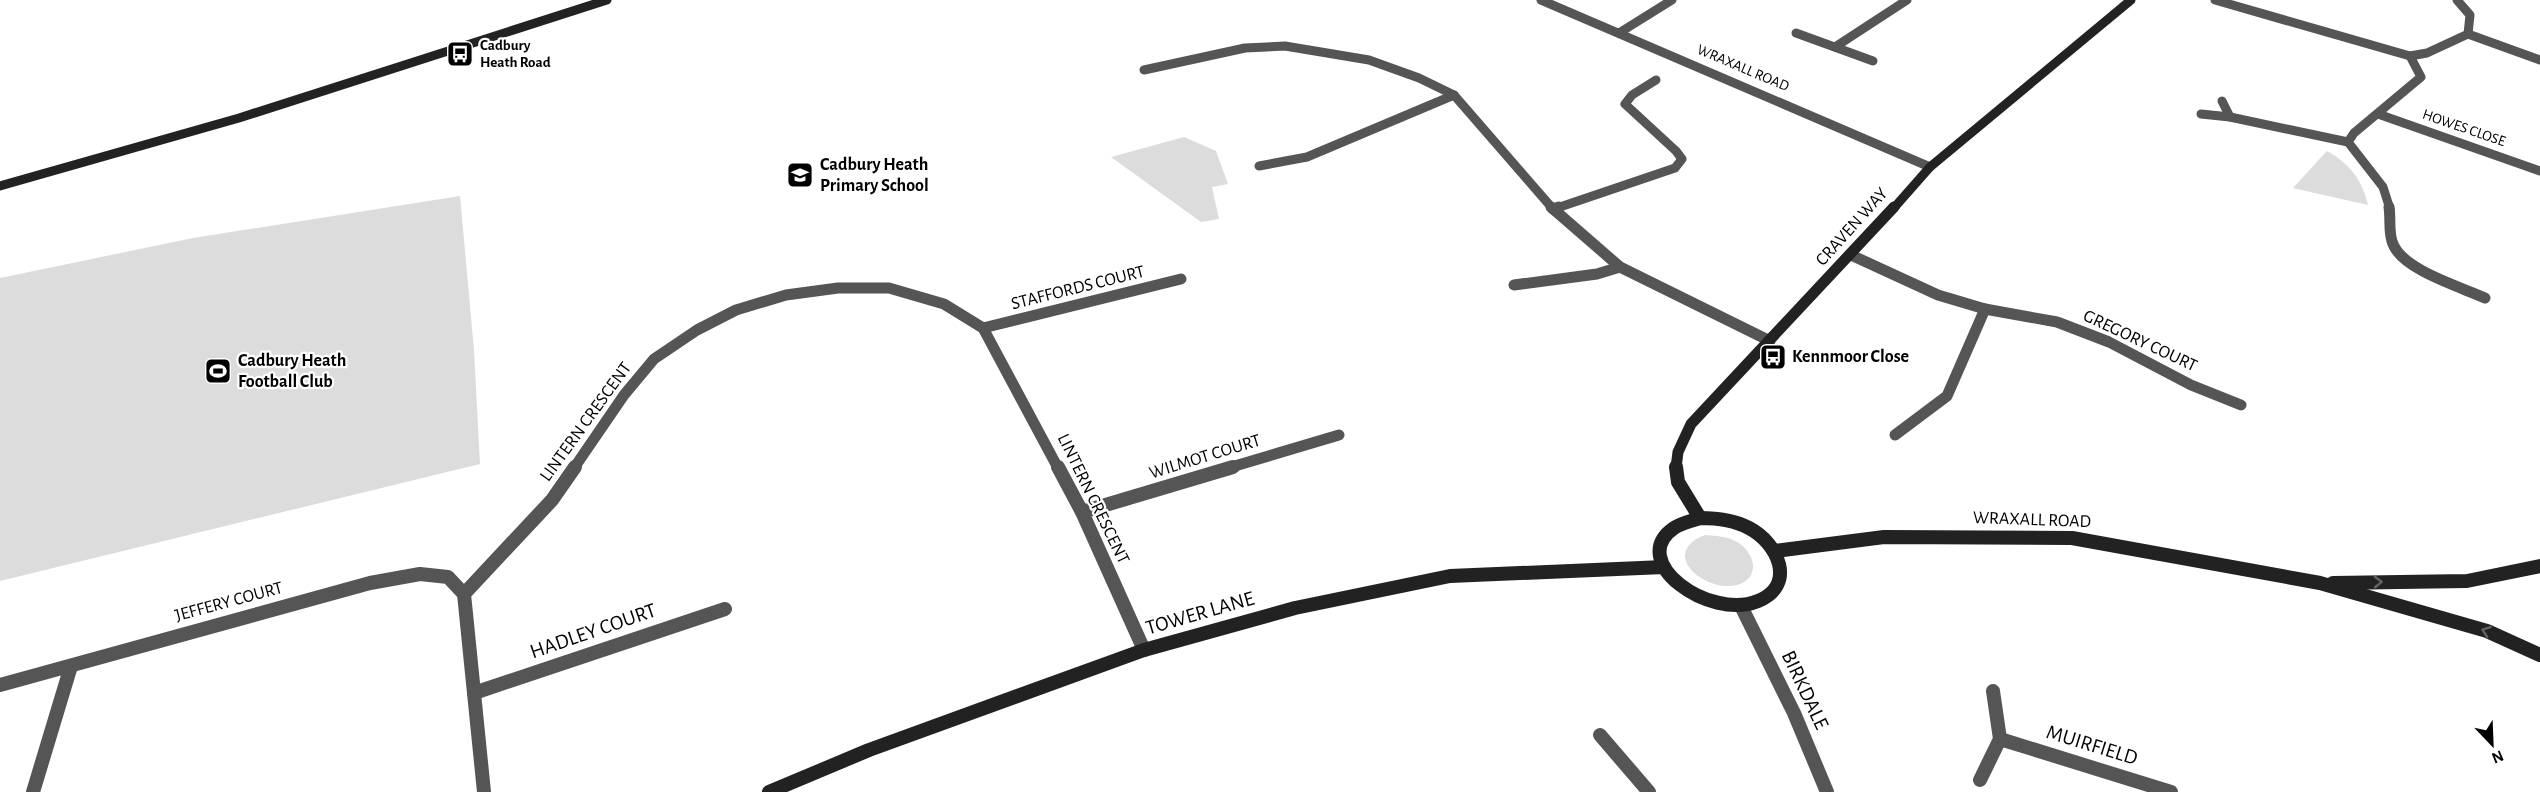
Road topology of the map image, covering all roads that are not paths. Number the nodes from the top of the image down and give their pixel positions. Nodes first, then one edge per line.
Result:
1 (608, 0) edge
2 (1541, 0) edge
3 (1672, 0) edge
4 (1907, 0) edge
5 (2131, 0) edge
6 (2215, 0) edge
7 (2457, 0) edge
8 (1619, 33) junction
9 (1796, 33) dead end
10 (2468, 34) junction
11 (1835, 47) junction
12 (2410, 56) junction
13 (2540, 60) edge
14 (1873, 61) dead end
15 (1144, 70) dead end
16 (1656, 80) dead end
17 (1454, 95) junction
18 (2222, 101) dead end
19 (2200, 114) dead end
20 (2378, 114) junction
21 (2230, 117) junction
22 (2348, 142) junction
23 (1259, 166) dead end
24 (1930, 167) junction
25 (2540, 171) edge
26 (0, 186) edge
27 (1553, 209) junction
28 (1851, 255) junction
29 (1620, 267) junction
30 (1181, 279) dead end
31 (1514, 285) dead end
32 (2484, 298) dead end
33 (1985, 309) junction
34 (983, 328) junction
35 (1770, 341) junction
36 (2241, 405) dead end
37 (1339, 435) dead end
38 (1895, 435) dead end
39 (1082, 512) junction
40 (1700, 518) junction
41 (1775, 551) junction
42 (2540, 566) edge
43 (1664, 567) junction
44 (2320, 583) junction
45 (464, 594) junction
46 (1741, 606) junction
47 (725, 609) dead end
48 (1144, 650) junction
49 (2540, 655) edge
50 (70, 666) junction
51 (0, 685) edge
52 (1993, 692) dead end
53 (474, 693) junction
54 (1600, 735) dead end
55 (2000, 739) junction
56 (1980, 780) dead end
57 (33, 792) edge
58 (484, 792) edge
59 (769, 792) edge
60 (1649, 792) edge
61 (1827, 792) edge
62 (2171, 792) edge

1 - 26 street
2 - 8 street, WRAXALL ROAD
3 - 8 street
4 - 11 street
5 - 24 street, CRAVEN WAY
6 - 12 street
7 - 10 street
8 - 24 street, WRAXALL ROAD
9 - 11 street
10 - 12 street
10 - 13 street
11 - 14 street
12 - 20 street, HOWES CLOSE
15 - 17 street
16 - 27 street
17 - 23 street
17 - 27 street
18 - 21 street
19 - 21 street
20 - 22 street, HOWES CLOSE
20 - 25 street, HOWES CLOSE
21 - 22 street
22 - 32 street
24 - 28 street, CRAVEN WAY
27 - 29 street
28 - 33 street, GREGORY COURT
28 - 35 street, CRAVEN WAY
29 - 31 street
29 - 35 street
30 - 34 street, STAFFORDS COURT
33 - 36 street, GREGORY COURT
33 - 38 street
34 - 39 street, LINTERN CRESCENT
34 - 45 street, LINTERN CRESCENT
35 - 40 street, CRAVEN WAY
37 - 39 street, WILMOT COURT
39 - 48 street, LINTERN CRESCENT
40 - 41 street
40 - 43 street
41 - 44 street, WRAXALL ROAD
41 - 46 street
44 -> 42 street, WRAXALL ROAD
43 - 46 street
43 - 48 street, TOWER LANE
49 -> 44 street, WRAXALL ROAD
45 - 50 street, JEFFERY COURT
45 - 53 street
46 - 61 street, BIRKDALE
47 - 53 street, HADLEY COURT
48 - 59 street, TOWER LANE
50 - 51 street, JEFFERY COURT
50 - 57 street
52 - 55 street
53 - 58 street
54 - 60 street
55 - 56 street
55 - 62 street, MUIRFIELD

